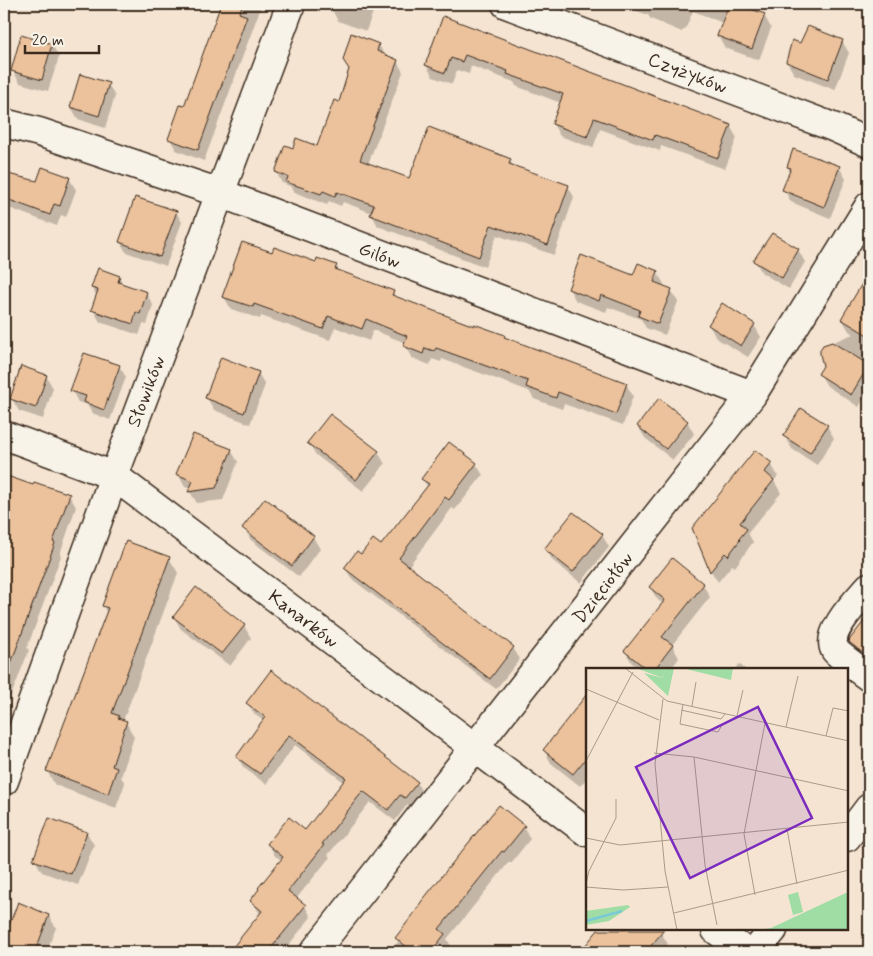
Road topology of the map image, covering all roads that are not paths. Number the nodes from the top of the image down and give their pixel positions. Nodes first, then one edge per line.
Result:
1 (291, 4) edge
2 (506, 4) edge
3 (4, 123) edge
4 (869, 143) edge
5 (220, 193) junction
6 (869, 206) edge
7 (752, 395) junction
8 (4, 435) edge
9 (114, 476) junction
10 (869, 587) edge
11 (869, 677) edge
12 (476, 748) junction
13 (6, 767) edge
14 (869, 808) edge
15 (586, 831) edge
16 (848, 836) edge
17 (717, 931) edge
18 (772, 931) edge
19 (314, 952) edge
20 (746, 952) edge
21 (755, 952) edge

1 - 5 street, Słowików
2 - 4 street, Czyżyków
3 - 5 street, Gilów
5 - 7 street, Gilów
5 - 9 street, Słowików
6 - 7 street, Dzięciołów
7 - 12 street, Dzięciołów
8 - 9 street, Kanarków
9 - 12 street, Kanarków
9 - 13 street, Słowików
10 - 11 street
12 - 15 street, Kanarków
12 - 19 street, Dzięciołów
14 - 16 street
17 - 20 street
18 - 21 street

